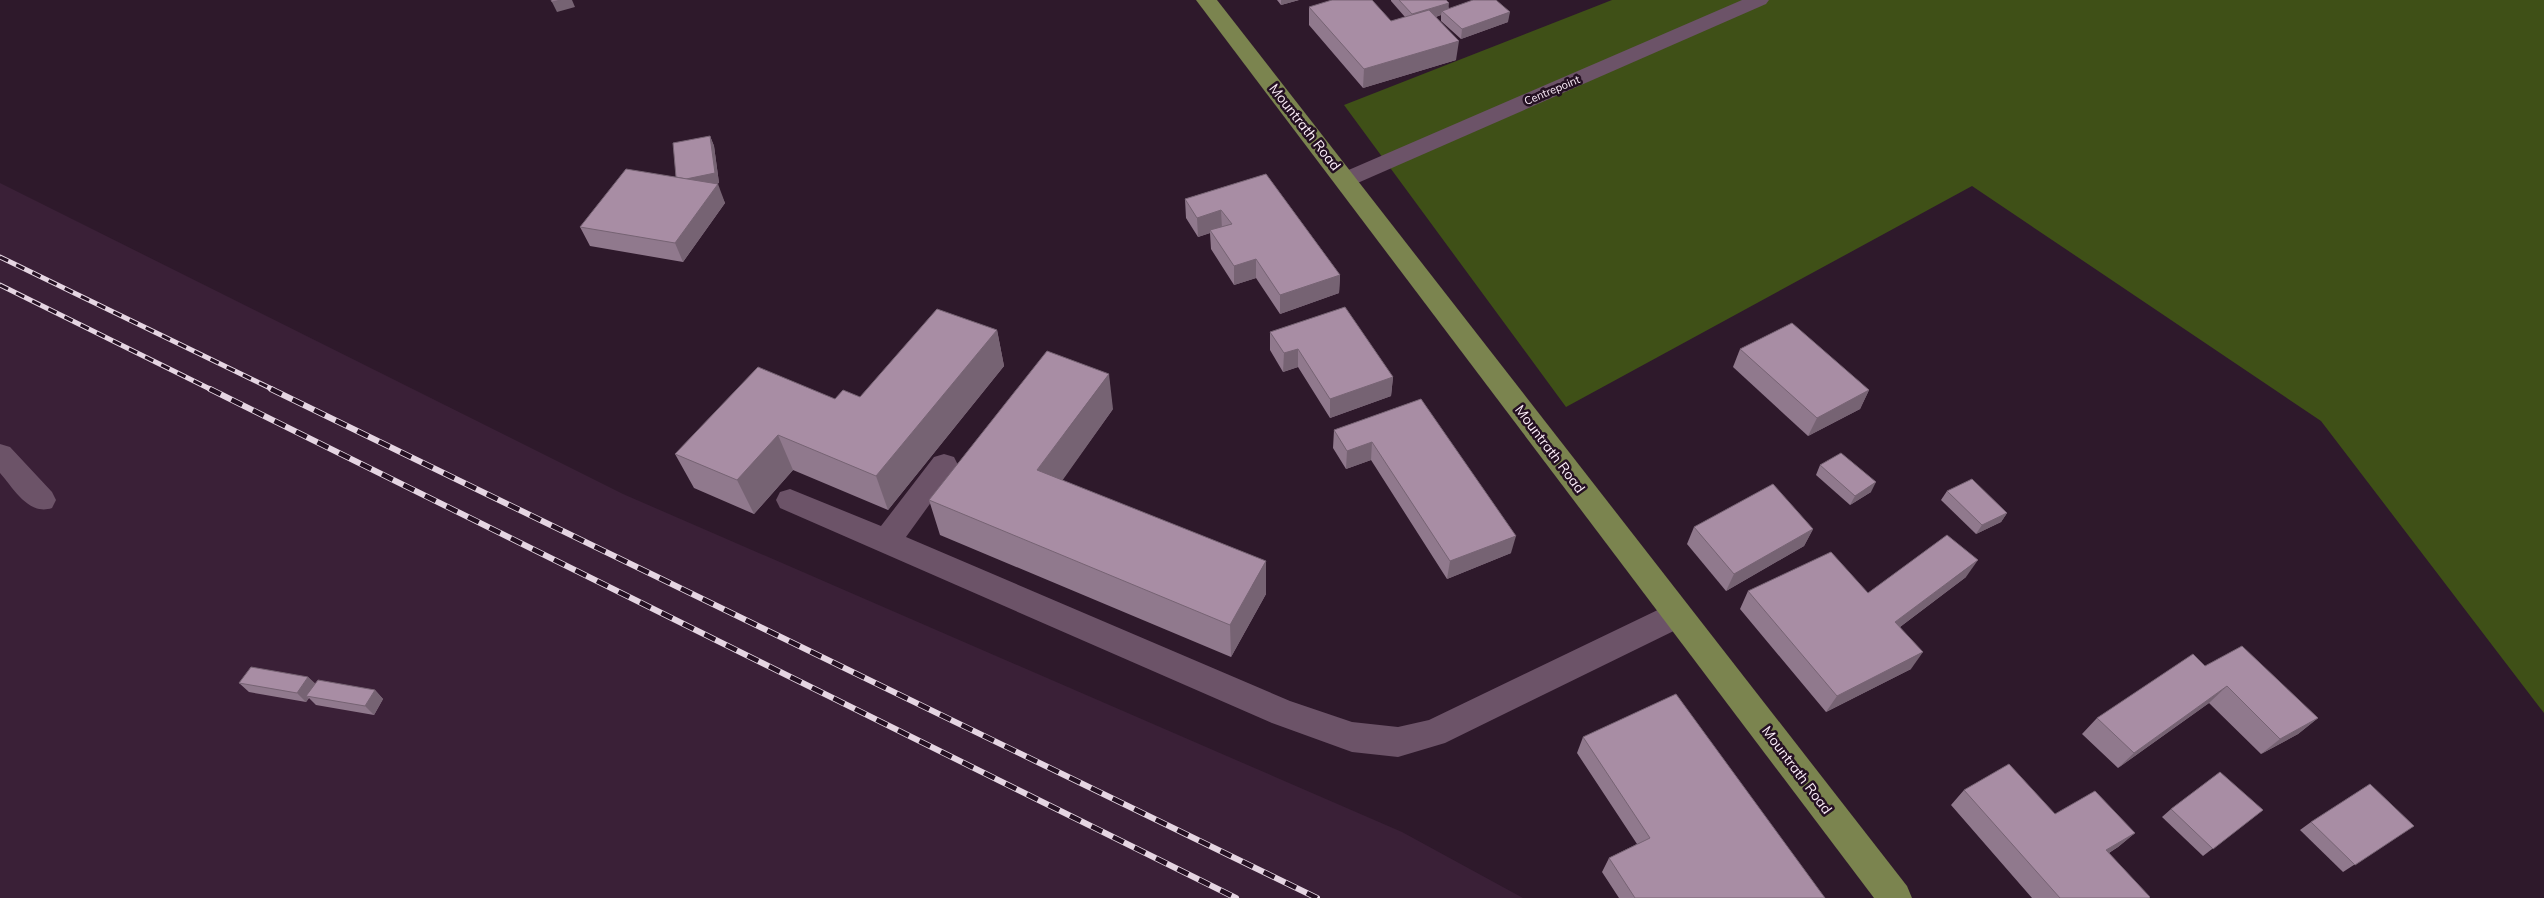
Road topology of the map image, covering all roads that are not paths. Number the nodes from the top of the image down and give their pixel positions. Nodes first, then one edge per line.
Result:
1 (1206, 0) edge
2 (1759, 0) edge
3 (1345, 180) junction
4 (0, 455) edge
5 (944, 465) dead end
6 (42, 500) dead end
7 (790, 500) dead end
8 (886, 542) junction
9 (1676, 615) junction
10 (1895, 898) edge

1 - 3 main road, Mountrath Road
2 - 3 street, Centrepoint
3 - 9 main road, Mountrath Road
4 - 6 street
5 - 8 street
7 - 8 street
8 - 9 street
9 - 10 main road, Mountrath Road

